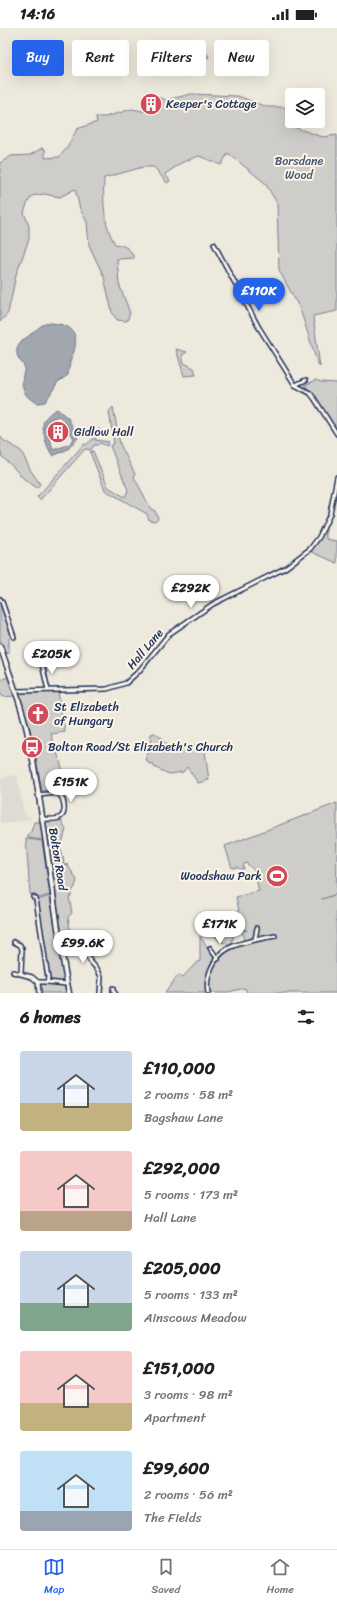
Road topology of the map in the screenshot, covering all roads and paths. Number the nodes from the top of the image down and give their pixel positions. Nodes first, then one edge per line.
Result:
1 (214, 244) dead end
2 (306, 380) dead end
3 (297, 386) junction
4 (337, 434) edge
5 (337, 477) edge
6 (0, 599) edge
7 (14, 637) dead end
8 (0, 646) edge
9 (42, 664) dead end
10 (48, 690) junction
11 (16, 691) junction
12 (39, 795) junction
13 (42, 819) junction
14 (33, 897) dead end
15 (257, 928) dead end
16 (275, 936) dead end
17 (60, 939) junction
18 (255, 940) junction
19 (14, 942) dead end
20 (95, 947) dead end
21 (210, 948) dead end
22 (86, 951) junction
23 (218, 959) junction
24 (13, 972) dead end
25 (21, 973) junction
26 (38, 982) junction
27 (47, 982) junction
28 (67, 984) junction
29 (39, 993) edge
30 (69, 993) edge
31 (100, 993) edge
32 (208, 993) edge

1 - 3 street
2 - 3 street
3 - 4 street
5 - 10 street, Hall Lane
6 - 7 street
8 - 11 main road, Bolton Road
9 - 10 street
10 - 11 street, Hall Lane
11 - 12 main road, Bolton Road
12 - 13 main road, Bolton Road
12 - 13 street
13 - 17 main road, Bolton Road
14 - 27 street
15 - 18 street
16 - 18 street
17 - 22 street
17 - 28 main road, Bolton Road
18 - 23 street
19 - 25 street
20 - 22 street
21 - 23 street
22 - 31 street
23 - 32 street
24 - 25 street
25 - 26 street
26 - 27 street
26 - 29 street
27 - 28 street
28 - 30 main road, Bolton Road

